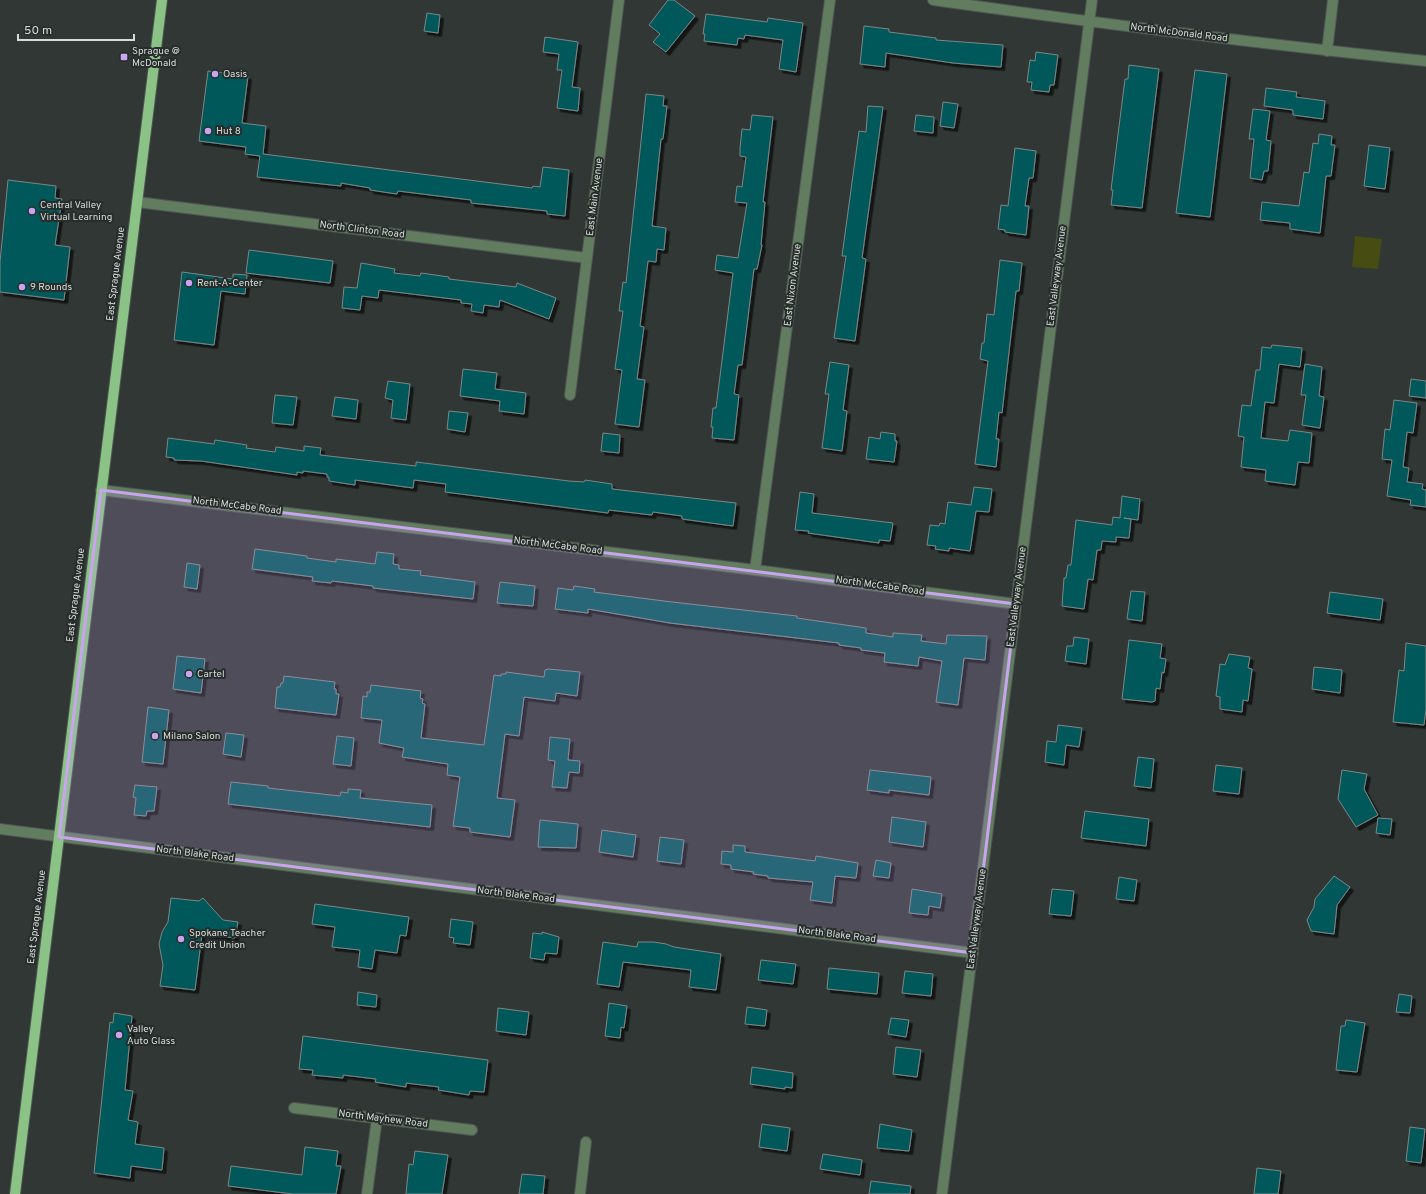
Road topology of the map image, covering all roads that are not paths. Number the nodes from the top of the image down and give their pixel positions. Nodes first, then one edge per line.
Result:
1 (162, 0) edge
2 (619, 0) edge
3 (830, 0) edge
4 (933, 0) edge
5 (1092, 0) edge
6 (1333, 0) edge
7 (1089, 22) junction
8 (1327, 51) junction
9 (1426, 61) edge
10 (137, 202) junction
11 (588, 258) junction
12 (570, 395) dead end
13 (101, 490) junction
14 (755, 570) junction
15 (1016, 604) junction
16 (0, 829) edge
17 (59, 837) junction
18 (973, 953) junction
19 (294, 1108) dead end
20 (376, 1118) junction
21 (472, 1130) dead end
22 (586, 1142) dead end
23 (15, 1194) edge
24 (367, 1194) edge
25 (580, 1194) edge
26 (942, 1194) edge

1 - 10 main road, East Sprague Avenue
2 - 11 street, East Main Avenue
3 - 14 street, East Nixon Avenue
4 - 7 street, North McDonald Road
5 - 7 street, East Valleyway Avenue
6 - 8 street
7 - 8 street, North McDonald Road
7 - 15 street, East Valleyway Avenue
8 - 9 street, North McDonald Road
10 - 11 street, North Clinton Road
10 - 13 main road, East Sprague Avenue
11 - 12 street, East Main Avenue
13 - 14 street, North McCabe Road
13 - 17 main road, East Sprague Avenue
14 - 15 street, North McCabe Road
15 - 18 street, East Valleyway Avenue
16 - 17 street, North Blake Road
17 - 18 street, North Blake Road
17 - 23 main road, East Sprague Avenue
18 - 26 street, East Valleyway Avenue
19 - 20 street, North Mayhew Road
20 - 21 street, North Mayhew Road
20 - 24 street
22 - 25 street

